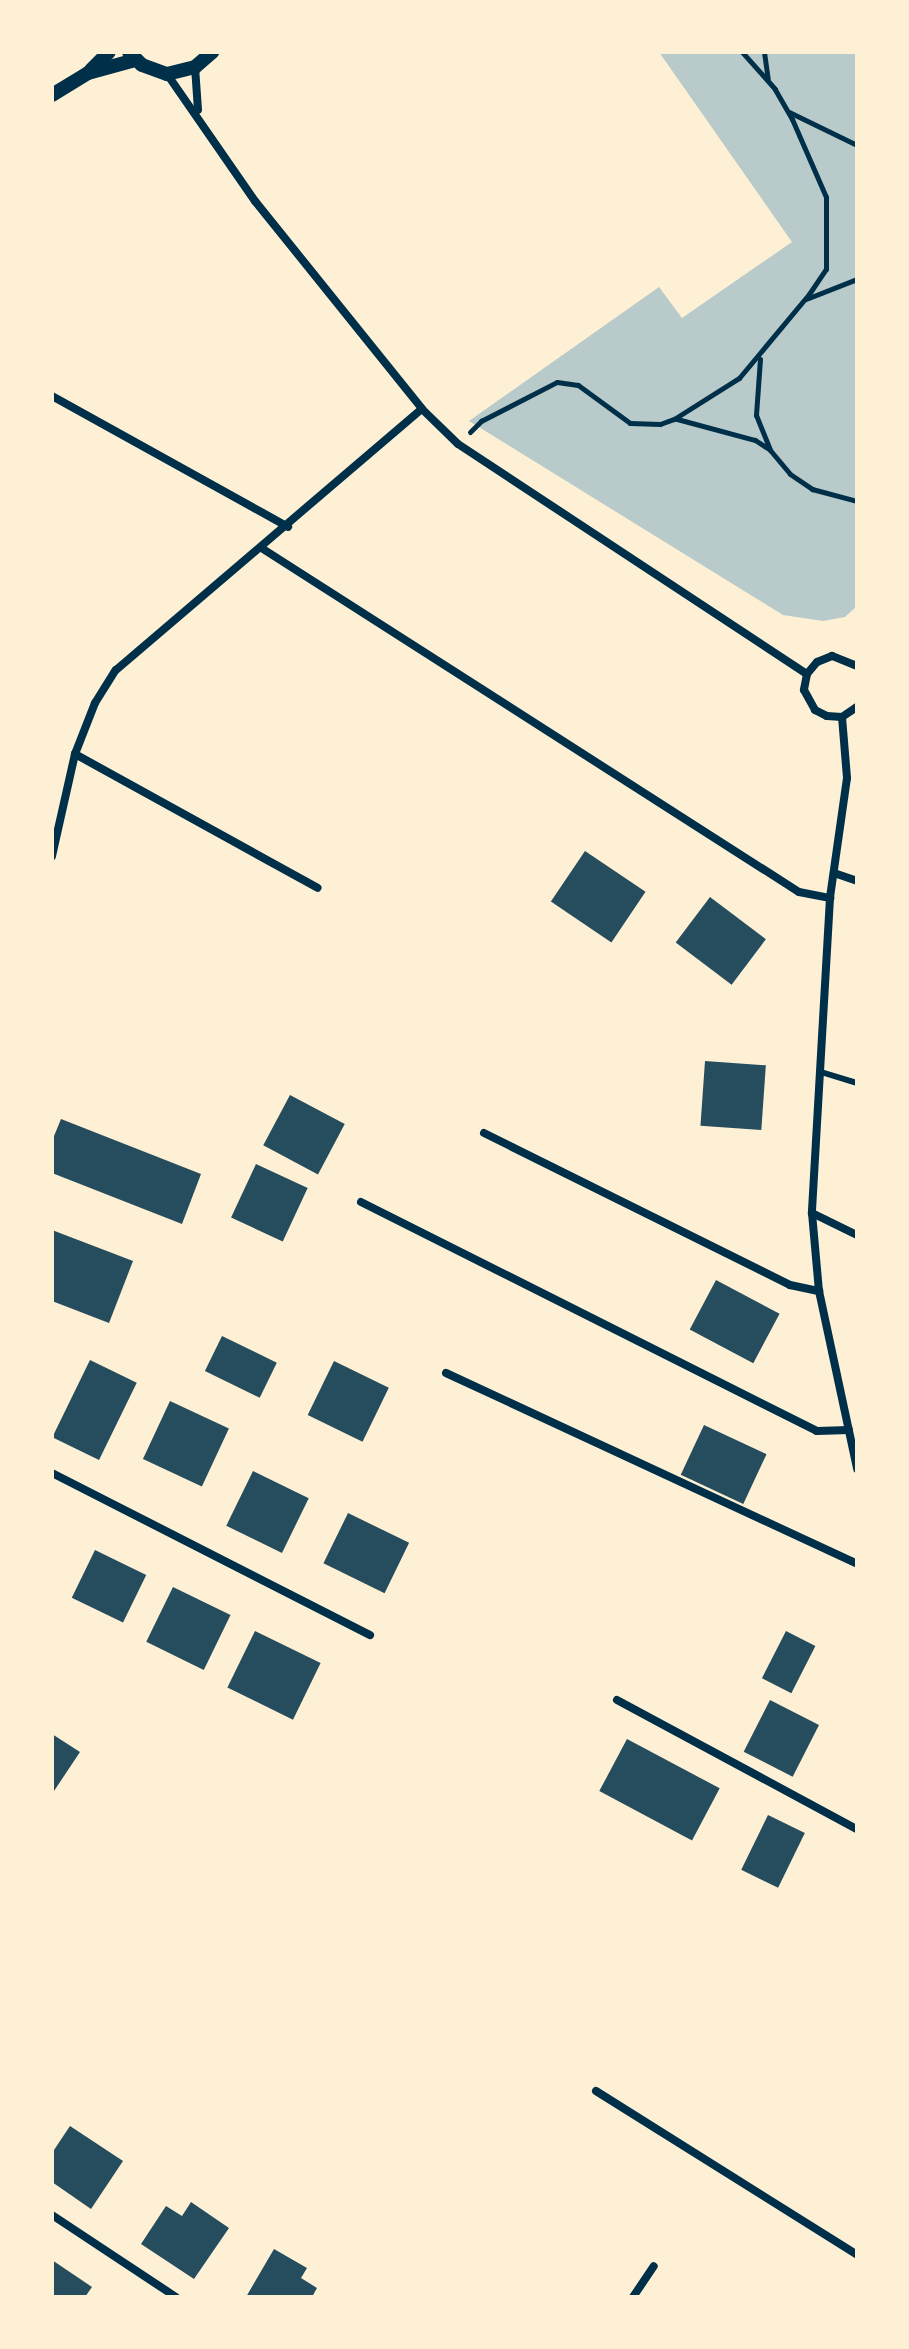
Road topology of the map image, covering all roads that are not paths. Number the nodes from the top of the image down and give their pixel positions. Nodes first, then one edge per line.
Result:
1 (109, 52) edge
2 (212, 52) edge
3 (132, 56) edge
4 (195, 67) junction
5 (88, 73) junction
6 (167, 74) junction
7 (52, 95) edge
8 (199, 115) junction
9 (52, 396) edge
10 (422, 409) junction
11 (288, 527) junction
12 (263, 549) junction
13 (856, 663) edge
14 (807, 674) junction
15 (857, 707) edge
16 (842, 717) junction
17 (75, 754) junction
18 (52, 856) edge
19 (834, 873) junction
20 (857, 881) edge
21 (318, 888) dead end
22 (830, 898) junction
23 (821, 1072) junction
24 (857, 1083) edge
25 (484, 1133) dead end
26 (361, 1202) dead end
27 (812, 1213) junction
28 (857, 1235) edge
29 (819, 1291) junction
30 (446, 1373) dead end
31 (849, 1430) junction
32 (857, 1469) edge
33 (52, 1473) edge
34 (857, 1564) edge
35 (370, 1635) dead end
36 (617, 1700) dead end
37 (857, 1829) edge
38 (596, 2091) dead end
39 (52, 2215) edge
40 (857, 2255) edge
41 (654, 2266) dead end
42 (176, 2297) edge
43 (633, 2297) edge

1 - 5 street
2 - 4 street
3 - 5 street
3 - 6 street
4 - 6 street
4 - 8 street
5 - 7 street
6 - 8 street
8 - 10 street
9 - 11 street
10 - 11 street
10 - 14 street
11 - 12 street
12 - 17 street
12 - 22 street
13 - 14 street
14 - 16 street
15 - 16 street
16 - 19 street
17 - 18 street
17 - 21 street
19 - 20 street
19 - 22 street
22 - 23 street
23 - 24 lane
23 - 27 street
25 - 29 street
26 - 31 street
27 - 28 street
27 - 29 street
29 - 31 street
30 - 34 street
31 - 32 street
33 - 35 street
36 - 37 street
38 - 40 street
39 - 42 street
41 - 43 street

